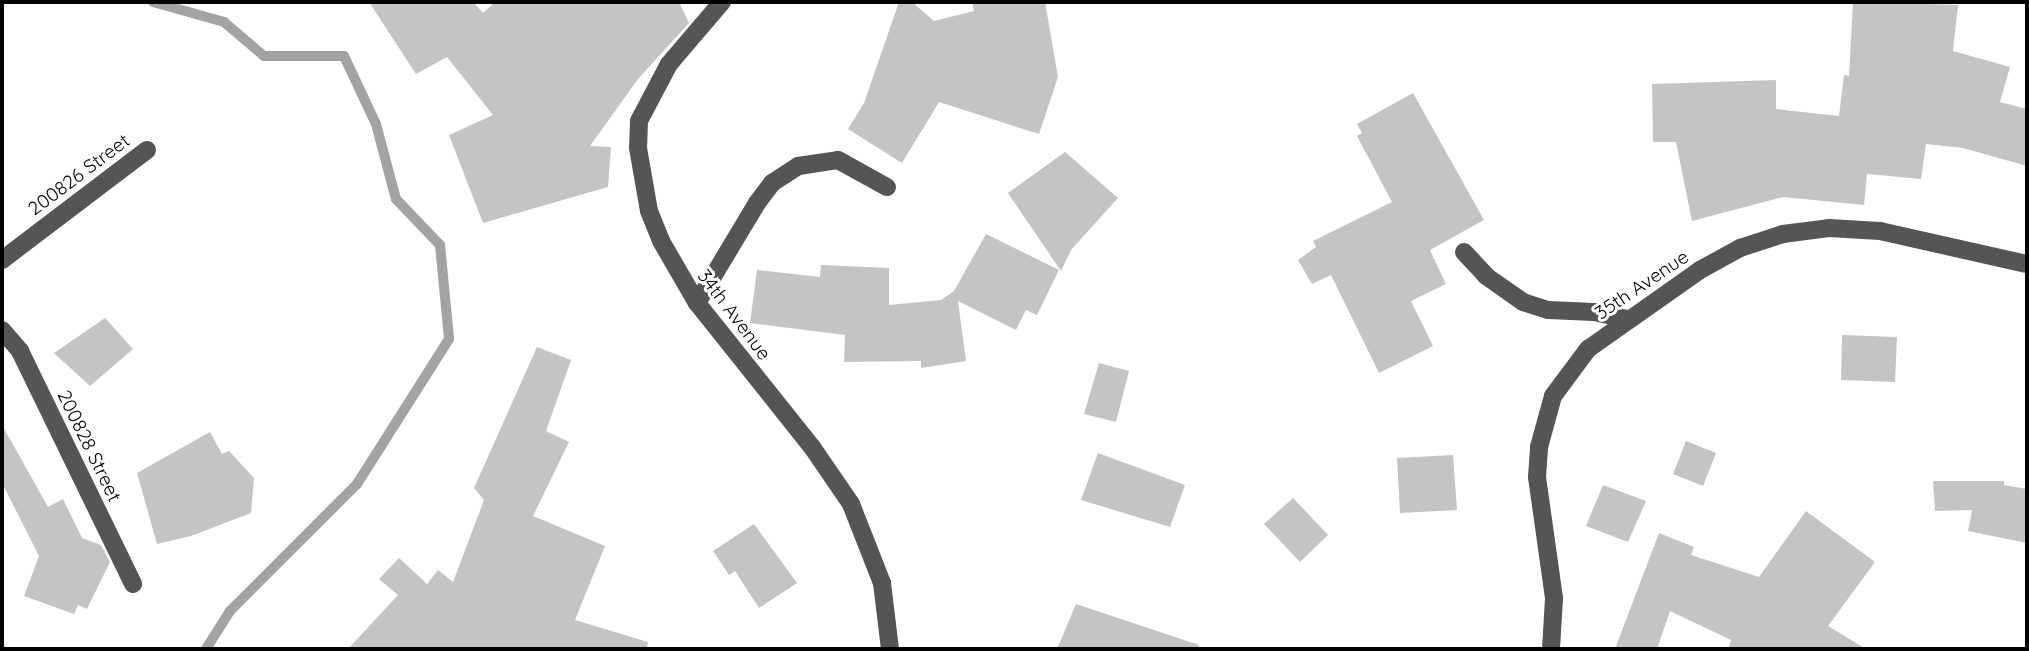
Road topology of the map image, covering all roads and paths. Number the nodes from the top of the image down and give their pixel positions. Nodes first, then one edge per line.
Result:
1 (722, 2) edge
2 (148, 150) dead end
3 (887, 187) dead end
4 (1464, 252) dead end
5 (2, 260) edge
6 (2027, 264) edge
7 (696, 303) junction
8 (1626, 319) junction
9 (2, 330) edge
10 (133, 584) dead end
11 (890, 649) edge
12 (1551, 649) edge

1 - 7 street, 34th Avenue
2 - 5 street, 200826 Street
3 - 7 street
4 - 8 street
6 - 8 street, 35th Avenue
7 - 11 street, 34th Avenue
8 - 12 street, 35th Avenue
9 - 10 street, 200828 Street

